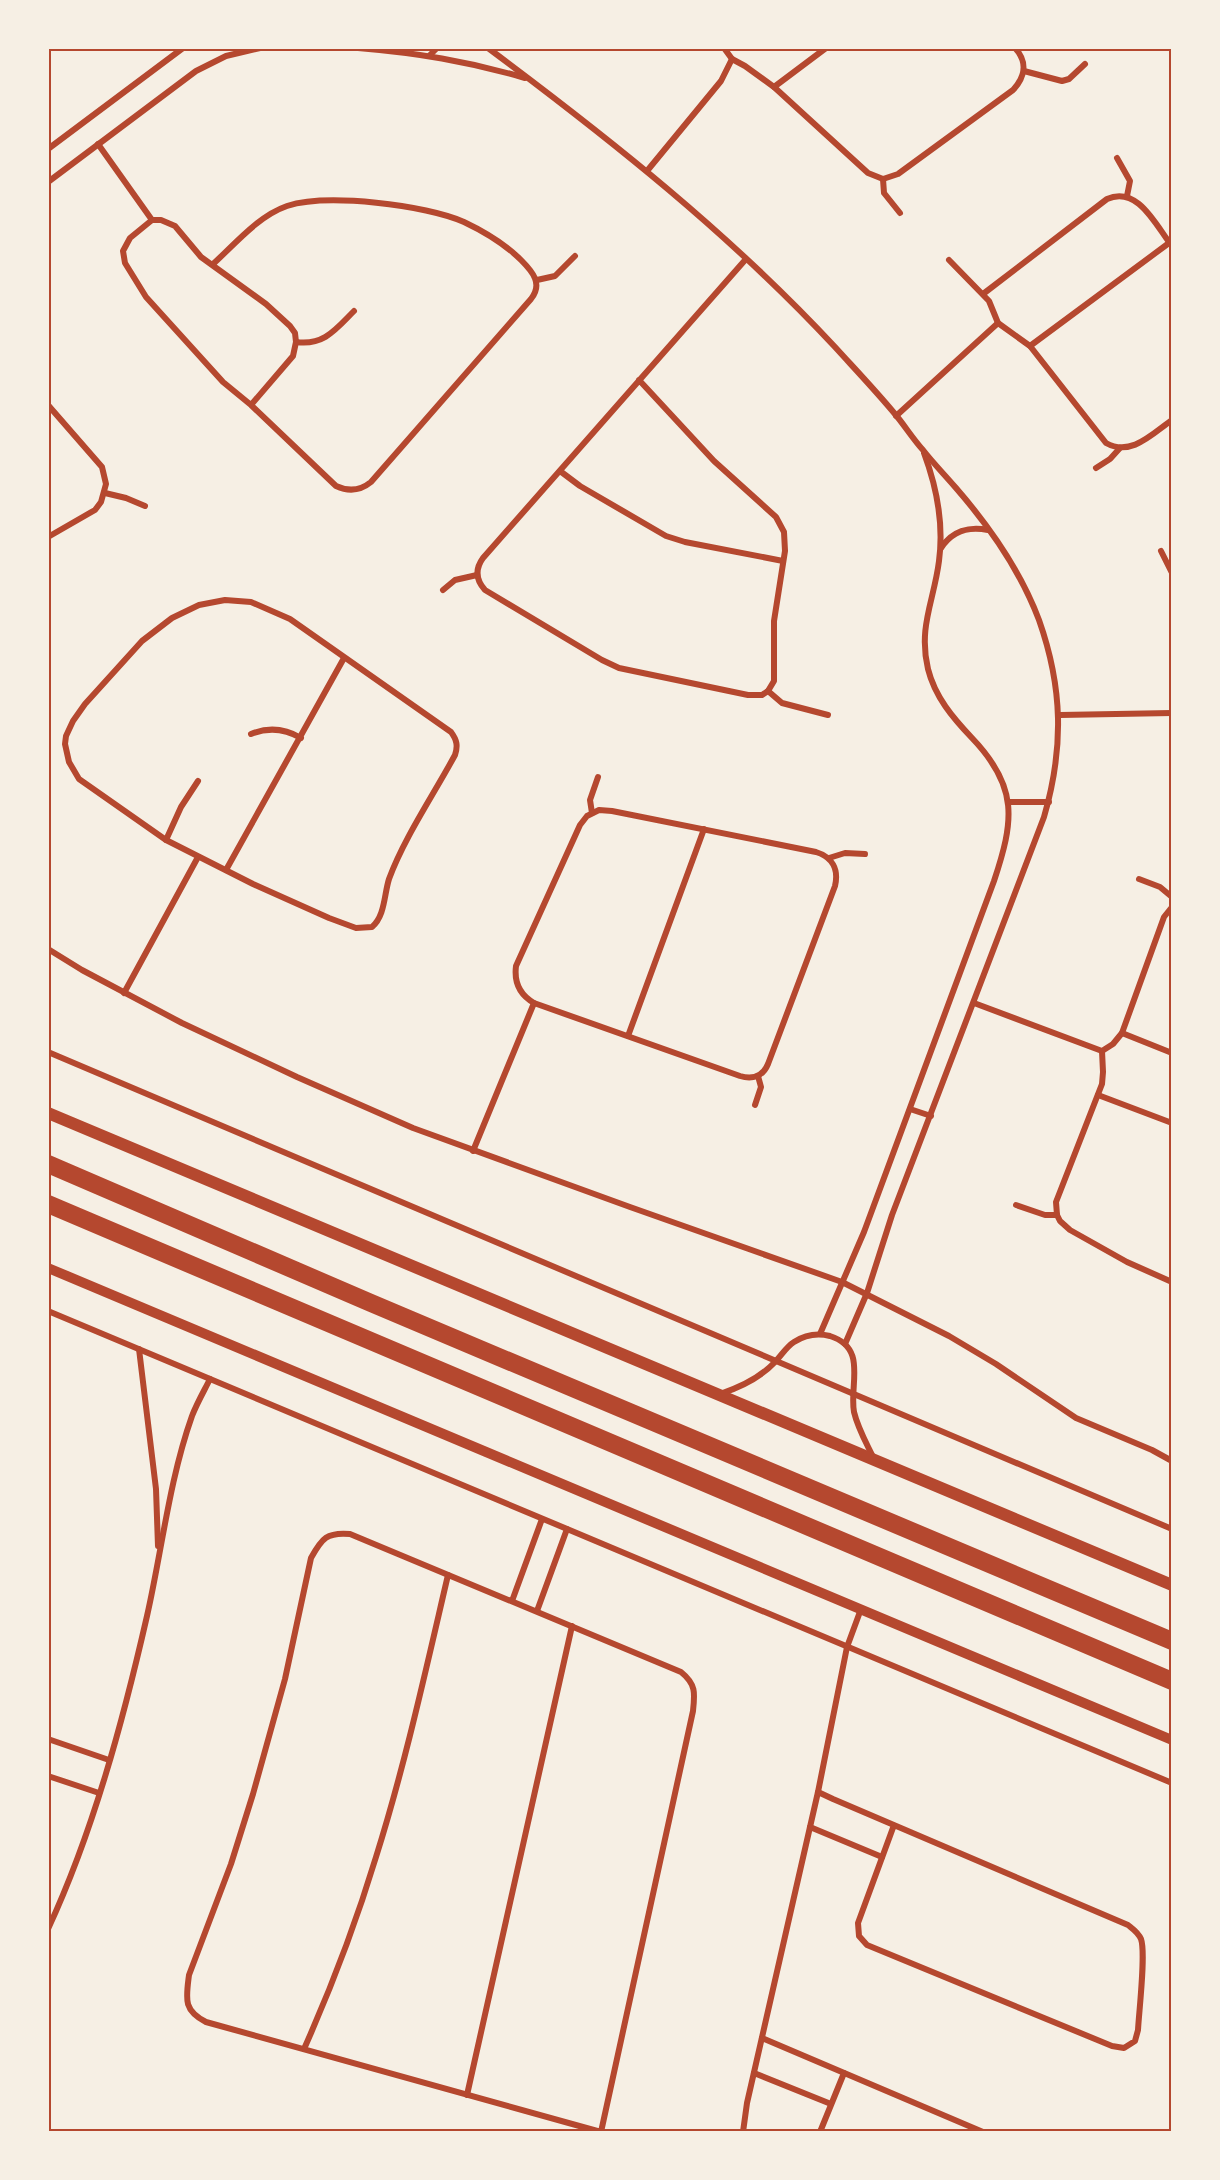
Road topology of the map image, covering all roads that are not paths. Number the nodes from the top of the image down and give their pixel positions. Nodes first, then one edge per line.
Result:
1 (183, 48) edge
2 (260, 48) edge
3 (358, 48) edge
4 (437, 48) edge
5 (488, 48) edge
6 (724, 48) edge
7 (826, 48) edge
8 (1015, 48) edge
9 (235, 50) edge
10 (430, 55) junction
11 (732, 59) junction
12 (1085, 64) dead end
13 (1024, 70) junction
14 (531, 80) junction
15 (774, 87) junction
16 (98, 144) junction
17 (48, 149) edge
18 (1117, 158) dead end
19 (647, 171) junction
20 (883, 180) junction
21 (48, 182) edge
22 (1127, 196) junction
23 (900, 213) dead end
24 (152, 220) junction
25 (1171, 244) edge
26 (575, 256) dead end
27 (746, 259) junction
28 (949, 260) dead end
29 (212, 265) junction
30 (537, 280) junction
31 (983, 294) junction
32 (354, 311) dead end
33 (998, 324) junction
34 (296, 342) junction
35 (1030, 346) junction
36 (639, 381) junction
37 (48, 405) edge
38 (252, 405) junction
39 (896, 416) junction
40 (1172, 420) edge
41 (1120, 448) junction
42 (923, 450) junction
43 (1096, 468) dead end
44 (560, 471) junction
45 (105, 493) junction
46 (145, 506) dead end
47 (988, 530) junction
48 (48, 537) edge
49 (1161, 551) dead end
50 (940, 552) junction
51 (783, 561) junction
52 (1172, 573) edge
53 (477, 575) junction
54 (443, 590) dead end
55 (344, 658) junction
56 (768, 691) junction
57 (1172, 713) edge
58 (828, 715) dead end
59 (1060, 715) junction
60 (250, 734) dead end
61 (300, 738) junction
62 (598, 777) dead end
63 (198, 781) dead end
64 (1009, 802) junction
65 (1049, 802) junction
66 (592, 813) junction
67 (705, 829) junction
68 (166, 840) junction
69 (865, 854) dead end
70 (198, 857) junction
71 (829, 858) junction
72 (226, 870) junction
73 (1139, 879) dead end
74 (1172, 897) edge
75 (1172, 907) edge
76 (48, 949) edge
77 (124, 993) junction
78 (974, 1003) junction
79 (534, 1004) junction
80 (1122, 1033) junction
81 (628, 1036) junction
82 (1102, 1051) junction
83 (48, 1052) edge
84 (1172, 1053) edge
85 (758, 1076) junction
86 (1098, 1095) junction
87 (755, 1105) dead end
88 (910, 1109) junction
89 (48, 1113) edge
90 (931, 1116) junction
91 (1172, 1123) edge
92 (473, 1151) junction
93 (48, 1164) edge
94 (48, 1204) edge
95 (1016, 1204) dead end
96 (1057, 1215) junction
97 (48, 1268) edge
98 (842, 1282) junction
99 (1172, 1282) edge
100 (867, 1293) junction
101 (48, 1311) edge
102 (820, 1334) junction
103 (845, 1344) junction
104 (140, 1349) junction
105 (776, 1360) junction
106 (210, 1379) junction
107 (853, 1393) junction
108 (718, 1395) junction
109 (1172, 1461) edge
110 (876, 1462) junction
111 (542, 1519) junction
112 (567, 1529) junction
113 (1172, 1529) edge
114 (158, 1557) junction
115 (448, 1575) junction
116 (1172, 1585) edge
117 (512, 1601) junction
118 (861, 1610) junction
119 (537, 1611) junction
120 (572, 1626) junction
121 (1172, 1641) edge
122 (847, 1647) junction
123 (1172, 1681) edge
124 (48, 1739) edge
125 (1172, 1740) edge
126 (109, 1760) junction
127 (48, 1776) edge
128 (1172, 1783) edge
129 (818, 1792) junction
130 (99, 1793) junction
131 (894, 1825) junction
132 (810, 1827) junction
133 (882, 1857) junction
134 (48, 1929) edge
135 (762, 2038) junction
136 (304, 2049) junction
137 (754, 2073) junction
138 (844, 2073) junction
139 (466, 2095) junction
140 (831, 2104) junction
141 (601, 2132) edge
142 (743, 2132) edge
143 (820, 2132) edge
144 (983, 2132) edge

1 - 17 street
2 - 9 street
3 - 10 street
4 - 10 street
5 - 14 street
6 - 11 street
7 - 15 street
8 - 13 street
9 - 16 street
10 - 14 street
11 - 15 street
11 - 19 street
12 - 13 street
13 - 20 street
14 - 19 street
15 - 20 street
16 - 21 street
16 - 24 street
18 - 22 street
19 - 27 street
20 - 23 street
22 - 25 street
22 - 31 street
24 - 29 street
24 - 38 street
25 - 35 street
26 - 30 street
27 - 36 street
27 - 39 street
28 - 31 street
29 - 30 street
29 - 34 street
30 - 38 street
31 - 33 street
32 - 34 street
33 - 35 street
33 - 39 street
34 - 38 street
35 - 41 street
36 - 44 street
36 - 51 street
37 - 45 street
39 - 42 street
40 - 41 street
41 - 43 street
42 - 47 street
42 - 50 street
44 - 51 street
44 - 53 street
45 - 46 street
45 - 48 street
47 - 50 street
47 - 59 street
49 - 52 street
50 - 64 street
51 - 56 street
53 - 54 street
53 - 56 street
55 - 61 street
55 - 68 street
55 - 72 street
56 - 58 street
57 - 59 street
59 - 65 street
60 - 61 street
61 - 72 street
62 - 66 street
63 - 68 street
64 - 65 street
64 - 88 street
65 - 78 street
66 - 67 street
66 - 79 street
67 - 71 street
67 - 81 street
68 - 70 street
69 - 71 street
70 - 72 street
70 - 77 street
71 - 85 street
73 - 74 street
75 - 80 street
76 - 77 street
77 - 92 street
78 - 82 street
78 - 90 street
79 - 81 street
79 - 92 street
80 - 82 street
80 - 84 street
81 - 85 street
82 - 86 street
83 - 105 street
85 - 87 street
86 - 91 street
86 - 96 street
88 - 90 street
88 - 98 street
89 - 108 main road
90 - 100 street
92 - 98 street
93 - 121 highway
94 - 123 highway
95 - 96 street
96 - 99 street
97 - 118 street
98 - 100 street
98 - 102 street
100 - 103 street
100 - 109 street
101 - 104 street
102 - 103 street
102 - 105 street
103 - 107 street
104 - 106 street
104 - 114 street
105 - 107 street
105 - 108 street
106 - 111 street
106 - 114 street
107 - 110 street
107 - 113 street
108 - 110 main road
110 - 116 main road
111 - 112 street
111 - 117 street
112 - 119 street
112 - 122 street
114 - 126 street
115 - 117 street
115 - 136 street
115 - 136 street
117 - 119 street
118 - 122 street
118 - 125 street
119 - 120 street
120 - 139 street
120 - 141 street
122 - 128 street
122 - 129 street
124 - 126 street
126 - 130 street
127 - 130 street
129 - 131 street
129 - 132 street
130 - 134 street
131 - 133 street
131 - 133 street
132 - 133 street
132 - 135 street
135 - 137 street
135 - 138 street
136 - 139 street
137 - 140 street
137 - 142 street
138 - 140 street
138 - 144 street
139 - 141 street
140 - 143 street

